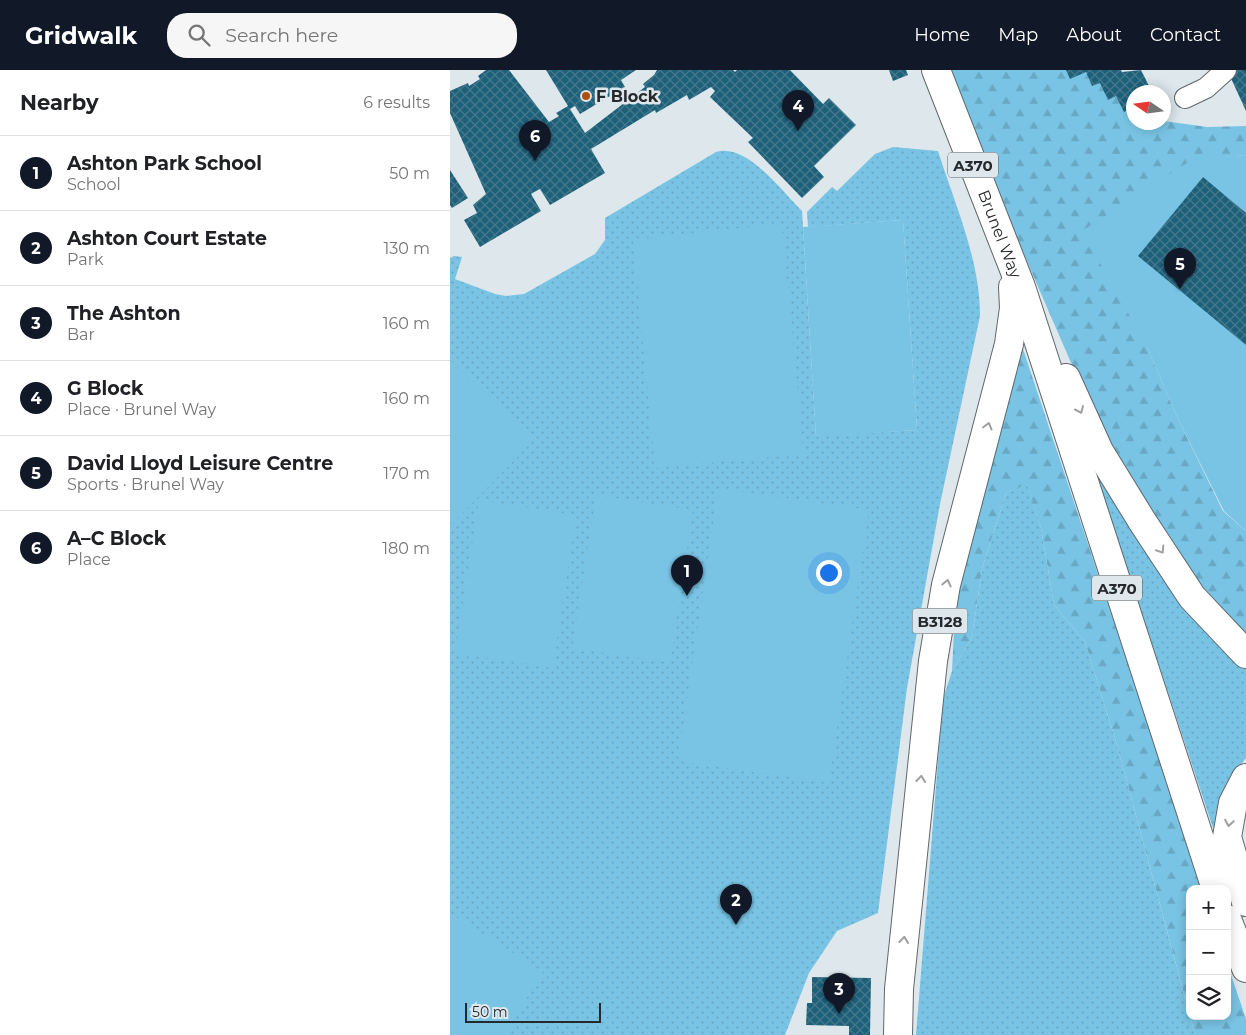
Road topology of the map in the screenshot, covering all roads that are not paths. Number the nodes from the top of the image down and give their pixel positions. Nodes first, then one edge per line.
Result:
1 (936, 70) edge
2 (1226, 70) edge
3 (1185, 98) dead end
4 (1010, 260) junction
5 (1020, 287) junction
6 (1246, 654) edge
7 (1246, 778) edge
8 (1215, 885) edge
9 (1246, 902) edge
10 (1231, 929) edge
11 (1246, 968) edge
12 (898, 1035) edge

1 - 4 highway, Brunel Way / A370
2 - 3 lane
4 - 5 highway, Brunel Way / A370
12 -> 4 highway, B3128
5 -> 6 highway
5 - 8 highway, A370
7 -> 9 highway
10 - 11 highway

